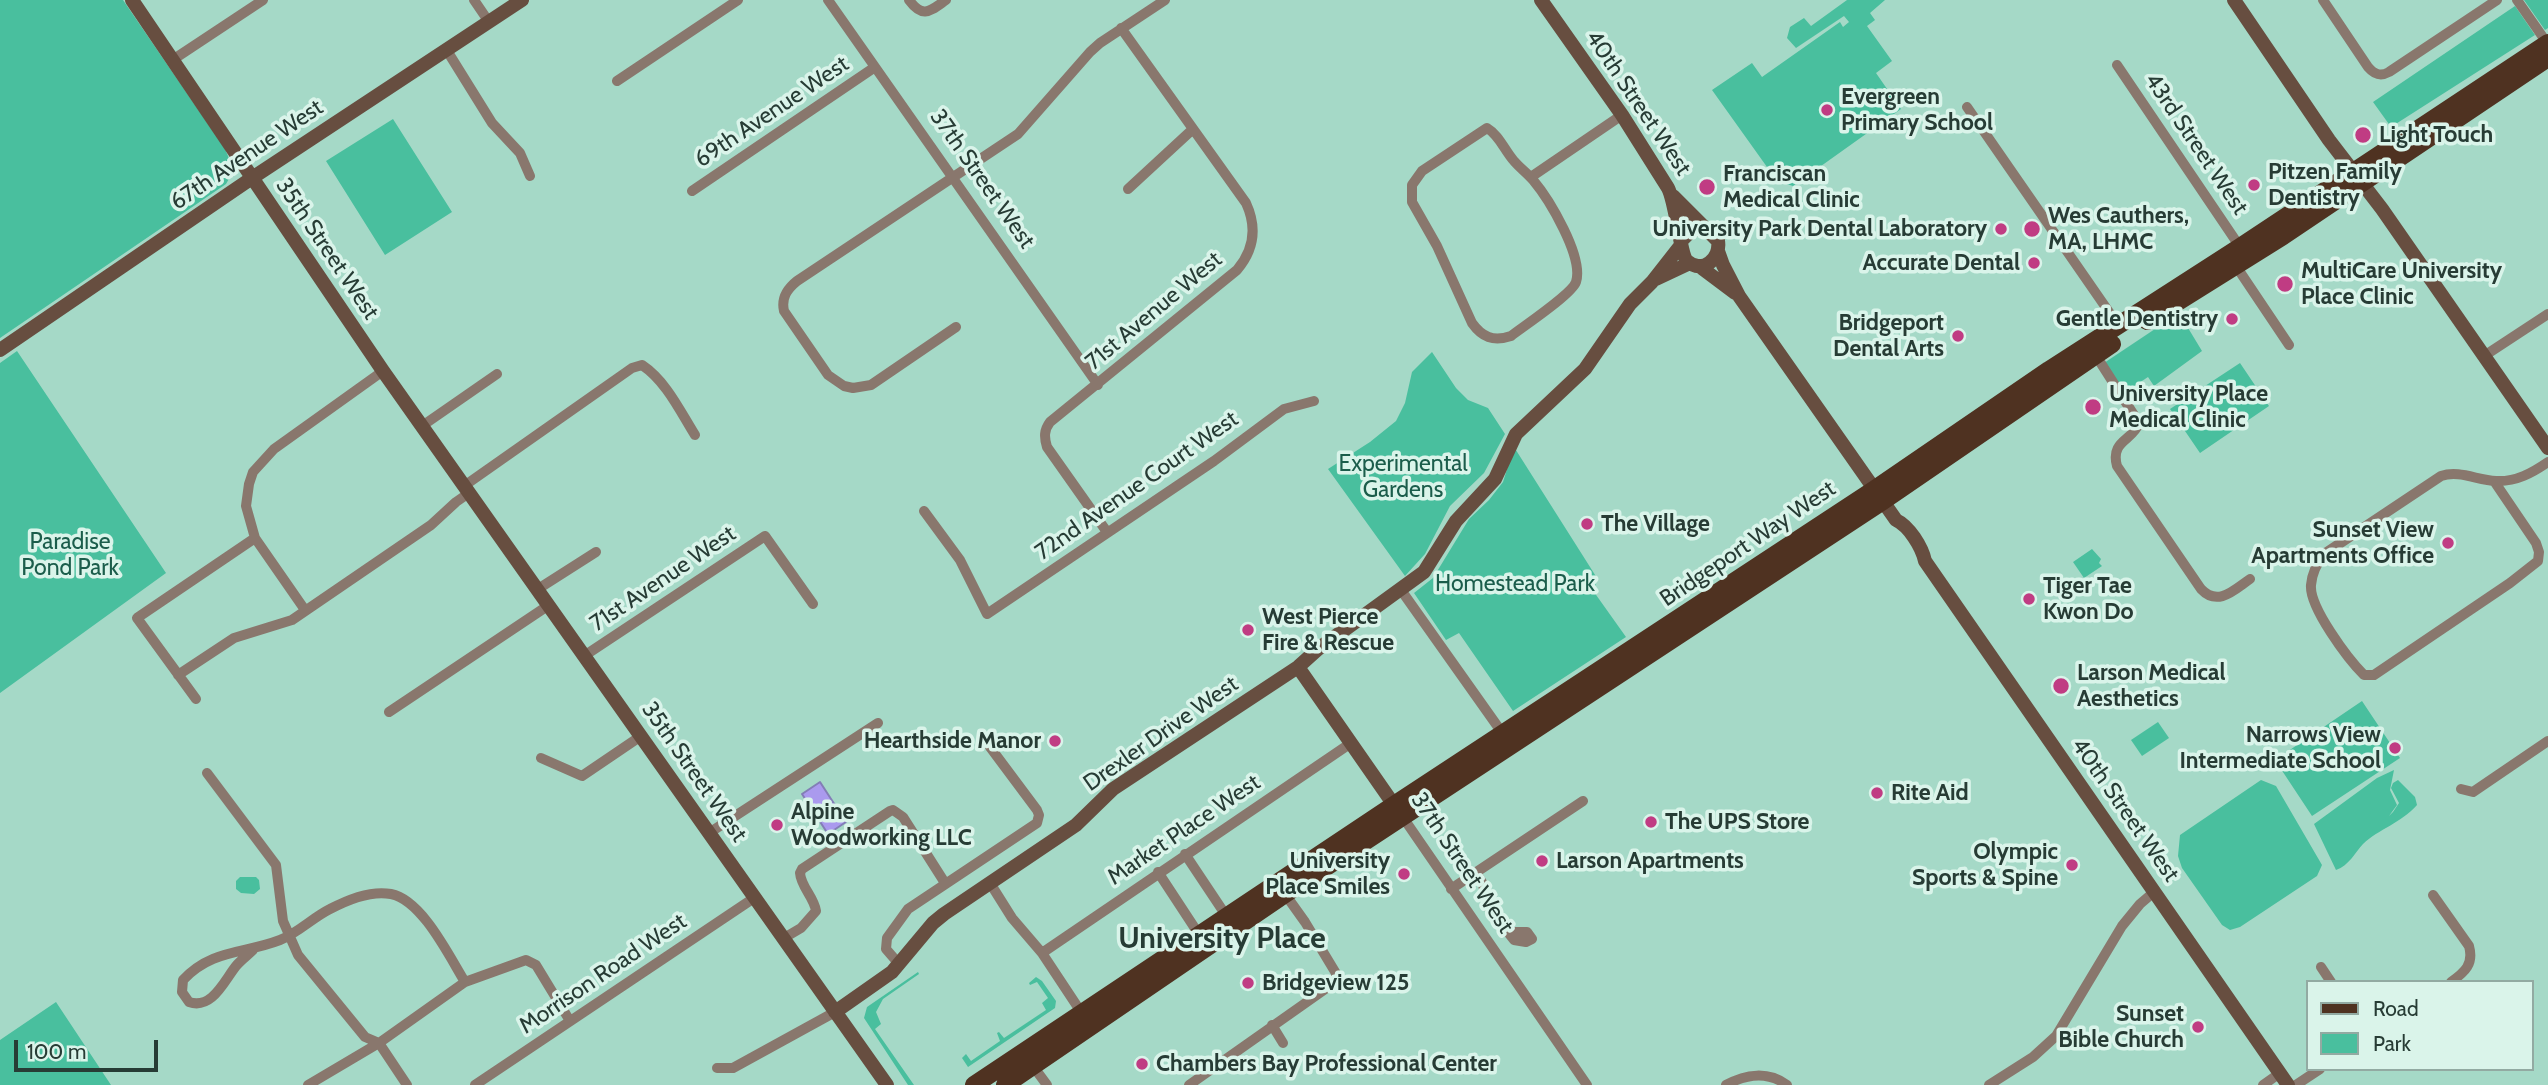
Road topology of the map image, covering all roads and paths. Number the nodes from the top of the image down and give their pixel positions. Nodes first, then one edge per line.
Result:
1 (132, 0) edge
2 (262, 0) edge
3 (474, 0) edge
4 (522, 0) edge
5 (738, 0) edge
6 (828, 0) edge
7 (909, 0) edge
8 (946, 0) edge
9 (1165, 0) edge
10 (1541, 0) edge
11 (2234, 0) edge
12 (2323, 0) edge
13 (2497, 0) edge
14 (2517, 0) edge
15 (489, 22) junction
16 (1121, 28) junction
17 (2548, 43) edge
18 (446, 49) junction
19 (2548, 58) edge
20 (174, 59) junction
21 (2117, 65) dead end
22 (874, 67) junction
23 (617, 81) dead end
24 (1967, 107) dead end
25 (1622, 115) junction
26 (1193, 129) junction
27 (530, 176) dead end
28 (954, 177) junction
29 (1531, 177) junction
30 (2358, 177) junction
31 (252, 178) junction
32 (1128, 189) dead end
33 (692, 191) dead end
34 (1673, 196) junction
35 (1706, 229) junction
36 (1682, 243) junction
37 (2240, 247) junction
38 (1718, 251) junction
39 (1694, 264) junction
40 (2235, 266) junction
41 (1652, 282) junction
42 (1739, 296) junction
43 (2548, 314) edge
44 (2118, 325) junction
45 (956, 327) dead end
46 (2289, 345) dead end
47 (0, 350) edge
48 (2095, 355) junction
49 (2484, 356) junction
50 (383, 371) junction
51 (497, 374) dead end
52 (1098, 385) junction
53 (1314, 401) dead end
54 (422, 426) junction
55 (695, 435) dead end
56 (2548, 447) edge
57 (2548, 462) edge
58 (2494, 481) junction
59 (467, 490) junction
60 (1879, 495) junction
61 (924, 511) dead end
62 (1107, 532) junction
63 (256, 538) junction
64 (596, 552) dead end
65 (2250, 579) dead end
66 (538, 589) junction
67 (1401, 590) junction
68 (813, 604) dead end
69 (549, 605) junction
70 (305, 610) junction
71 (584, 656) junction
72 (1298, 667) junction
73 (178, 675) junction
74 (196, 699) dead end
75 (389, 712) dead end
76 (878, 723) dead end
77 (1503, 734) junction
78 (641, 736) junction
79 (2548, 741) edge
80 (1351, 743) junction
81 (990, 747) dead end
82 (541, 758) dead end
83 (207, 773) dead end
84 (2461, 789) dead end
85 (1583, 801) dead end
86 (1399, 811) junction
87 (709, 833) junction
88 (1013, 838) junction
89 (1185, 854) junction
90 (1027, 858) junction
91 (1158, 872) junction
92 (1476, 873) junction
93 (945, 883) junction
94 (989, 883) junction
95 (1451, 889) junction
96 (2154, 891) junction
97 (1285, 894) junction
98 (2434, 895) dead end
99 (754, 898) junction
100 (1227, 917) junction
101 (1508, 932) dead end
102 (1200, 936) junction
103 (289, 937) junction
104 (784, 938) junction
105 (253, 950) junction
106 (1042, 953) junction
107 (899, 964) junction
108 (2321, 967) dead end
109 (2330, 980) edge
110 (2454, 980) edge
111 (465, 982) junction
112 (835, 1013) junction
113 (1086, 1020) junction
114 (570, 1021) junction
115 (1272, 1025) junction
116 (379, 1043) junction
117 (1283, 1043) dead end
118 (1033, 1066) junction
119 (718, 1068) dead end
120 (2317, 1071) edge
121 (2284, 1079) edge
122 (308, 1085) edge
123 (407, 1085) edge
124 (475, 1085) edge
125 (887, 1085) edge
126 (974, 1085) edge
127 (1004, 1085) edge
128 (1046, 1085) edge
129 (1189, 1085) edge
130 (1587, 1085) edge
131 (1726, 1085) edge
132 (1787, 1085) edge
133 (1989, 1085) edge
134 (2263, 1085) edge
135 (2296, 1085) edge

1 - 20 street, 35th Street West
2 - 20 street
3 - 15 street
4 - 15 street, 67th Avenue West
5 - 23 street
6 - 22 street, 37th Street West
7 - 8 street
9 - 16 street
10 - 25 street, 40th Street West
11 - 30 street
12 - 13 street
14 - 17 street
15 - 18 street, 67th Avenue West
16 - 26 street
16 - 28 street
17 - 30 main road, Bridgeport Way West
18 - 27 street
18 - 31 street, 67th Avenue West
19 - 30 main road, Bridgeport Way West
20 - 31 street, 35th Street West
21 - 37 street, 43rd Street West
22 - 28 street, 37th Street West
22 - 33 street, 69th Avenue West
24 - 44 street
25 - 29 street
25 - 34 street, 40th Street West
26 - 32 street
26 - 52 street, 71st Avenue West
28 - 45 street
28 - 52 street, 37th Street West
29 - 29 street
30 - 37 main road, Bridgeport Way West
30 - 40 main road, Bridgeport Way West
30 - 49 street
31 - 47 street, 67th Avenue West
31 - 50 street, 35th Street West
34 - 35 street, 40th Street West
34 - 36 street, 40th Street West
35 - 36 street
35 - 38 street
36 - 39 street
36 - 41 street, Drexler Drive West
37 - 44 main road, Bridgeport Way West
38 - 39 street
38 - 42 street, 40th Street West
39 - 41 street, Drexler Drive West
39 - 42 street, 40th Street West
40 - 46 street
40 - 48 main road, Bridgeport Way West
41 - 67 street, Drexler Drive West
42 - 60 street, 40th Street West
43 - 49 street
44 - 60 main road, Bridgeport Way West
48 - 60 main road, Bridgeport Way West
48 - 65 street
49 - 56 street
50 - 54 street, 35th Street West
50 - 63 street
51 - 54 street
52 - 62 street, 71st Avenue West
53 - 62 street, 72nd Avenue Court West
54 - 59 street, 35th Street West
55 - 59 street
57 - 58 street
58 - 58 street
59 - 66 street, 35th Street West
59 - 70 street
60 - 77 main road, Bridgeport Way West
60 - 86 main road, Bridgeport Way West
60 - 96 street, 40th Street West
61 - 62 street, 72nd Avenue Court West
63 - 70 street
63 - 73 street
64 - 66 street
66 - 69 street, 35th Street West
67 - 72 street, Drexler Drive West
67 - 77 street
68 - 71 street, 71st Avenue West
69 - 71 street, 35th Street West
69 - 75 street
70 - 73 street
71 - 78 street, 35th Street West
72 - 80 street, 37th Street West
72 - 90 street, Drexler Drive West
73 - 74 street
76 - 87 street
77 - 86 main road, Bridgeport Way West
78 - 82 street
78 - 87 street, 35th Street West
79 - 84 street
80 - 86 street, 37th Street West
80 - 89 street, Market Place West
81 - 88 street
83 - 103 street
85 - 92 street
86 - 95 street, 37th Street West
86 - 97 main road, Bridgeport Way West
86 - 100 main road, Bridgeport Way West
87 - 99 street, 35th Street West
88 - 90 street
88 - 93 street
89 - 91 street, Market Place West
89 - 100 street
90 - 94 street, Drexler Drive West
91 - 102 street
91 - 106 street, Market Place West
92 - 95 street
92 - 101 street
93 - 104 street
93 - 107 street
94 - 106 street
94 - 107 street, Drexler Drive West
95 - 130 street, 37th Street West
96 - 121 street, 40th Street West
96 - 133 street
97 - 113 main road, Bridgeport Way West
97 - 115 street
98 - 110 street
99 - 104 street, 35th Street West
99 - 114 street, Morrison Road West
100 - 102 main road, Bridgeport Way West
102 - 113 main road, Bridgeport Way West
103 - 105 street
103 - 111 street
103 - 116 street
104 - 112 street, 35th Street West
105 - 105 street
106 - 113 street
107 - 112 street, Drexler Drive West
108 - 109 street
111 - 114 street
111 - 116 street
112 - 119 street
112 - 125 street, 35th Street West
113 - 118 main road, Bridgeport Way West
113 - 126 main road, Bridgeport Way West
114 - 124 street, Morrison Road West
115 - 117 street
115 - 129 street
116 - 122 street
116 - 123 street
118 - 127 main road, Bridgeport Way West
118 - 128 street
120 - 135 street
121 - 134 street
131 - 132 street

